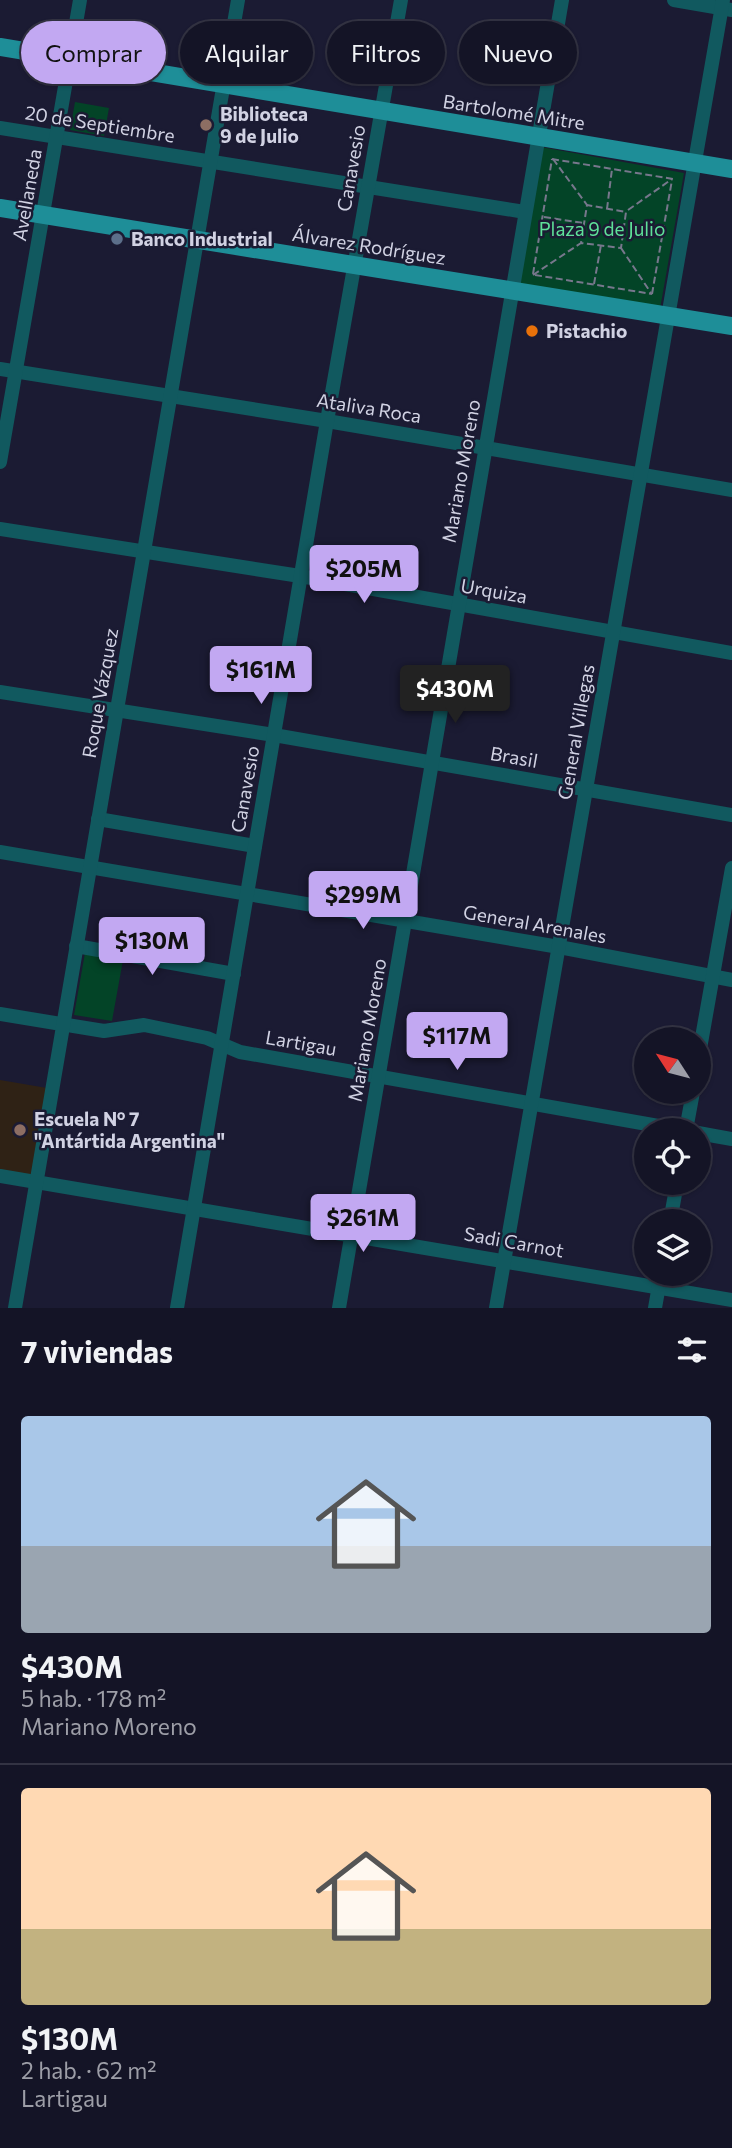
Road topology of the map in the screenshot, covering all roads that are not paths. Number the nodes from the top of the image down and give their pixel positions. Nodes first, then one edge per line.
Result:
1 (80, 0) edge
2 (238, 0) edge
3 (401, 0) edge
4 (562, 0) edge
5 (674, 0) edge
6 (726, 6) edge
7 (76, 21) edge
8 (234, 21) edge
9 (0, 47) edge
10 (21, 51) edge
11 (66, 84) edge
12 (223, 84) joint
13 (381, 111) junction
14 (0, 128) edge
15 (57, 137) junction
16 (538, 137) junction
17 (210, 162) junction
18 (694, 163) junction
19 (732, 169) edge
20 (368, 187) junction
21 (0, 208) edge
22 (525, 212) junction
23 (43, 215) junction
24 (197, 239) junction
25 (354, 265) junction
26 (512, 290) junction
27 (668, 315) junction
28 (732, 326) edge
29 (0, 369) edge
30 (16, 372) junction
31 (170, 396) junction
32 (327, 421) junction
33 (485, 447) junction
34 (0, 462) edge
35 (641, 473) junction
36 (732, 489) edge
37 (0, 529) edge
38 (144, 551) junction
39 (300, 576) junction
40 (458, 604) junction
41 (613, 632) junction
42 (732, 653) edge
43 (0, 692) edge
44 (117, 710) junction
45 (274, 736) junction
46 (431, 763) junction
47 (586, 789) junction
48 (732, 815) edge
49 (98, 818) junction
50 (255, 846) junction
51 (0, 852) edge
52 (90, 867) junction
53 (732, 868) edge
54 (247, 894) junction
55 (405, 920) junction
56 (76, 946) junction
57 (559, 947) junction
58 (234, 974) junction
59 (713, 976) junction
60 (732, 980) edge
61 (0, 1014) edge
62 (63, 1024) junction
63 (704, 1027) edge
64 (222, 1043) junction
65 (378, 1076) junction
66 (532, 1103) junction
67 (634, 1121) edge
68 (711, 1135) edge
69 (732, 1139) edge
70 (0, 1176) edge
71 (36, 1182) junction
72 (194, 1208) junction
73 (351, 1234) junction
74 (505, 1260) junction
75 (634, 1277) edge
76 (658, 1286) edge
77 (681, 1286) edge
78 (732, 1300) edge
79 (15, 1308) edge
80 (177, 1308) edge
81 (339, 1308) edge
82 (496, 1308) edge
83 (655, 1308) edge

1 - 7 street, Avellaneda
2 - 8 street, Roque Vázquez
3 - 13 street, Canavesio
4 - 16 street, Mariano Moreno
5 - 6 street
6 - 18 street, General Villegas
9 - 10 main road, Bartolomé Mitre
11 - 15 street, Avellaneda
12 - 13 main road, Bartolomé Mitre
12 - 17 street, Roque Vázquez
13 - 16 main road, Bartolomé Mitre
13 - 20 street, Canavesio
14 - 15 street, 20 de Septiembre
15 - 17 street, 20 de Septiembre
15 - 23 street, Avellaneda
16 - 18 main road, Bartolomé Mitre
16 - 22 street, Mariano Moreno
17 - 20 street, 20 de Septiembre
17 - 24 street, Roque Vázquez
18 - 19 main road, Bartolomé Mitre
18 - 27 street, General Villegas
20 - 22 street, 20 de Septiembre
20 - 25 street, Canavesio
21 - 23 main road, Álvarez Rodríguez
22 - 26 street, Mariano Moreno
23 - 24 main road, Álvarez Rodríguez
23 - 30 street, Avellaneda
24 - 25 main road, Álvarez Rodríguez
24 - 31 street, Roque Vázquez
25 - 26 main road, Álvarez Rodríguez
25 - 32 street, Canavesio
26 - 27 main road, Álvarez Rodríguez
26 - 33 street, Mariano Moreno
27 - 28 main road, Álvarez Rodríguez
27 - 35 street, General Villegas
29 - 30 street, Ataliva Roca
30 - 31 street, Ataliva Roca
30 - 34 street, Avellaneda
31 - 32 street, Ataliva Roca
31 - 38 street, Roque Vázquez
32 - 33 street, Ataliva Roca
32 - 39 street, Canavesio
33 - 35 street, Ataliva Roca
33 - 40 street, Mariano Moreno
35 - 36 street, Ataliva Roca
35 - 41 street, General Villegas
37 - 38 street, Urquiza
38 - 39 street, Urquiza
38 - 44 street, Roque Vázquez
39 - 40 street, Urquiza
39 - 45 street, Canavesio
40 - 41 street, Urquiza
40 - 46 street, Mariano Moreno
41 - 42 street, Urquiza
41 - 47 street, General Villegas
43 - 44 street, Brasil
44 - 45 street, Brasil
44 - 49 street, Roque Vázquez
45 - 46 street, Brasil
45 - 50 street, Canavesio
46 - 47 street, Brasil
46 - 55 street, Mariano Moreno
47 - 48 street, Brasil
47 - 57 street, General Villegas
49 - 50 street
49 - 52 street, Roque Vázquez
50 - 54 street, Canavesio
51 - 52 street, General Arenales
52 - 54 street, General Arenales
52 - 56 street, Roque Vázquez
53 - 59 street
54 - 55 street, General Arenales
54 - 58 street, Canavesio
55 - 57 street, General Arenales
55 - 65 street, Mariano Moreno
56 - 58 street
56 - 62 street, Roque Vázquez
57 - 59 street, General Arenales
57 - 66 street, General Villegas
58 - 64 street, Canavesio
59 - 60 street, General Arenales
59 - 63 street
61 - 62 street, Lartigau
62 - 64 street, Lartigau
62 - 71 street, Roque Vázquez
64 - 65 street, Lartigau
64 - 72 street, Canavesio
65 - 66 street, Lartigau
65 - 73 street, Mariano Moreno
66 - 67 street, Lartigau
66 - 74 street, General Villegas
68 - 69 street
70 - 71 street, Sadi Carnot
71 - 72 street, Sadi Carnot
71 - 79 street, Roque Vázquez
72 - 73 street, Sadi Carnot
72 - 80 street, Canavesio
73 - 74 street, Sadi Carnot
73 - 81 street, Mariano Moreno
74 - 75 street, Sadi Carnot
74 - 82 street, General Villegas
76 - 83 street
77 - 78 street, Sadi Carnot

